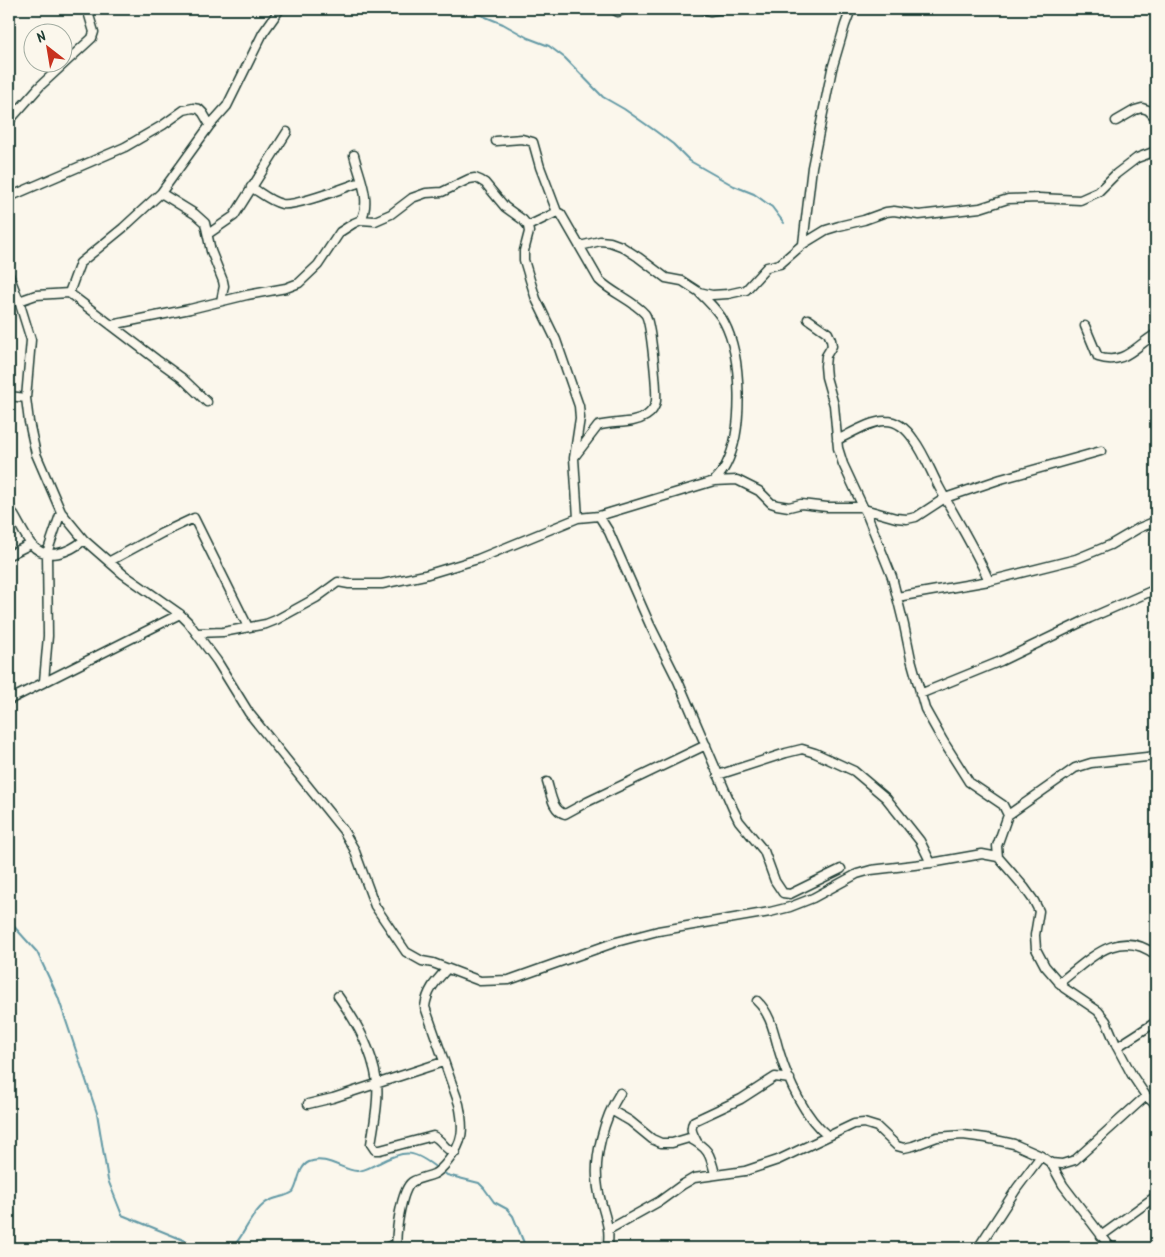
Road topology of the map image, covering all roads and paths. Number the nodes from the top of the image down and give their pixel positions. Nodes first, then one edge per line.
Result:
1 (91, 9) edge
2 (280, 9) edge
3 (612, 9) edge
4 (625, 9) edge
5 (704, 9) edge
6 (721, 9) edge
7 (851, 9) edge
8 (1156, 118) edge
9 (9, 121) edge
10 (1116, 121) dead end
11 (210, 125) junction
12 (287, 132) dead end
13 (496, 141) dead end
14 (1156, 150) edge
15 (354, 155) dead end
16 (361, 182) junction
17 (252, 187) junction
18 (161, 193) junction
19 (9, 197) edge
20 (556, 212) junction
21 (361, 220) junction
22 (528, 226) junction
23 (208, 234) junction
24 (803, 244) junction
25 (580, 246) junction
26 (9, 275) edge
27 (698, 292) junction
28 (69, 293) junction
29 (19, 301) junction
30 (220, 301) junction
31 (808, 320) dead end
32 (111, 325) junction
33 (1085, 326) dead end
34 (1156, 334) edge
35 (9, 396) edge
36 (26, 398) junction
37 (207, 402) dead end
38 (837, 440) junction
39 (1100, 451) dead end
40 (574, 458) junction
41 (714, 481) junction
42 (945, 498) junction
43 (9, 507) edge
44 (864, 509) junction
45 (61, 512) junction
46 (599, 516) junction
47 (578, 518) junction
48 (1156, 521) edge
49 (84, 540) junction
50 (31, 544) junction
51 (47, 553) junction
52 (9, 555) edge
53 (110, 561) junction
54 (989, 582) junction
55 (1156, 589) edge
56 (897, 597) junction
57 (180, 614) junction
58 (248, 628) junction
59 (197, 633) junction
60 (44, 681) junction
61 (920, 694) junction
62 (9, 700) edge
63 (706, 745) junction
64 (1156, 756) edge
65 (718, 775) junction
66 (547, 782) dead end
67 (1008, 815) junction
68 (998, 858) junction
69 (931, 863) junction
70 (841, 868) dead end
71 (1156, 955) edge
72 (447, 970) junction
73 (1059, 983) junction
74 (338, 996) dead end
75 (758, 1001) dead end
76 (1156, 1022) edge
77 (1117, 1047) junction
78 (443, 1062) junction
79 (790, 1079) junction
80 (377, 1083) junction
81 (620, 1093) dead end
82 (1146, 1096) junction
83 (308, 1104) dead end
84 (1156, 1106) edge
85 (611, 1110) junction
86 (828, 1136) junction
87 (698, 1143) junction
88 (456, 1152) junction
89 (1041, 1156) junction
90 (1050, 1163) junction
91 (715, 1174) junction
92 (1156, 1196) edge
93 (608, 1230) junction
94 (1100, 1236) junction
95 (396, 1246) edge
96 (385, 1248) edge
97 (608, 1248) edge
98 (978, 1248) edge
99 (1111, 1248) edge

1 - 9 street
2 - 11 street
3 - 4 street
5 - 6 street
7 - 24 street
8 - 10 street
11 - 18 street
11 - 19 street
12 - 17 street
13 - 20 street
14 - 24 street
15 - 16 street
16 - 17 street
16 - 21 street
17 - 23 street
18 - 23 street
18 - 28 street
20 - 22 street
20 - 25 street
21 - 22 street
21 - 30 street
22 - 40 street
23 - 30 street
24 - 27 street
25 - 27 street
25 - 40 street
26 - 29 street
27 - 41 street
28 - 29 street
28 - 32 street
29 - 36 street
30 - 32 street
31 - 38 street
32 - 37 street
33 - 34 street
35 - 36 street
36 - 45 street
38 - 42 street
38 - 44 street
39 - 42 street
40 - 47 street
41 - 44 street
41 - 46 street
42 - 44 street
42 - 54 street
43 - 50 street
44 - 56 street
45 - 49 street
45 - 51 street
46 - 47 street
46 - 63 street
47 - 58 street
48 - 54 street
49 - 51 street
49 - 53 street
50 - 51 street
50 - 52 street
51 - 60 street
53 - 57 street
53 - 58 street
54 - 56 street
55 - 61 street
56 - 61 street
57 - 59 street
57 - 60 street
58 - 59 street
59 - 72 street
60 - 62 street
61 - 67 street
63 - 65 street
63 - 66 street
64 - 67 street
65 - 69 street
65 - 70 street
67 - 68 street
68 - 69 street
68 - 73 street
69 - 72 street
71 - 73 street
72 - 78 street
73 - 77 street
74 - 80 street
75 - 79 street
76 - 77 street
77 - 82 street
78 - 80 street
78 - 88 street
79 - 86 street
79 - 87 street
80 - 83 street
80 - 88 street
81 - 85 street
82 - 84 street
82 - 90 street
85 - 87 street
85 - 93 street
86 - 89 street
86 - 91 street
87 - 91 street
88 - 95 street
89 - 90 street
89 - 98 street
90 - 94 street
91 - 93 street
92 - 94 street
93 - 97 street
94 - 99 street
95 - 96 street

